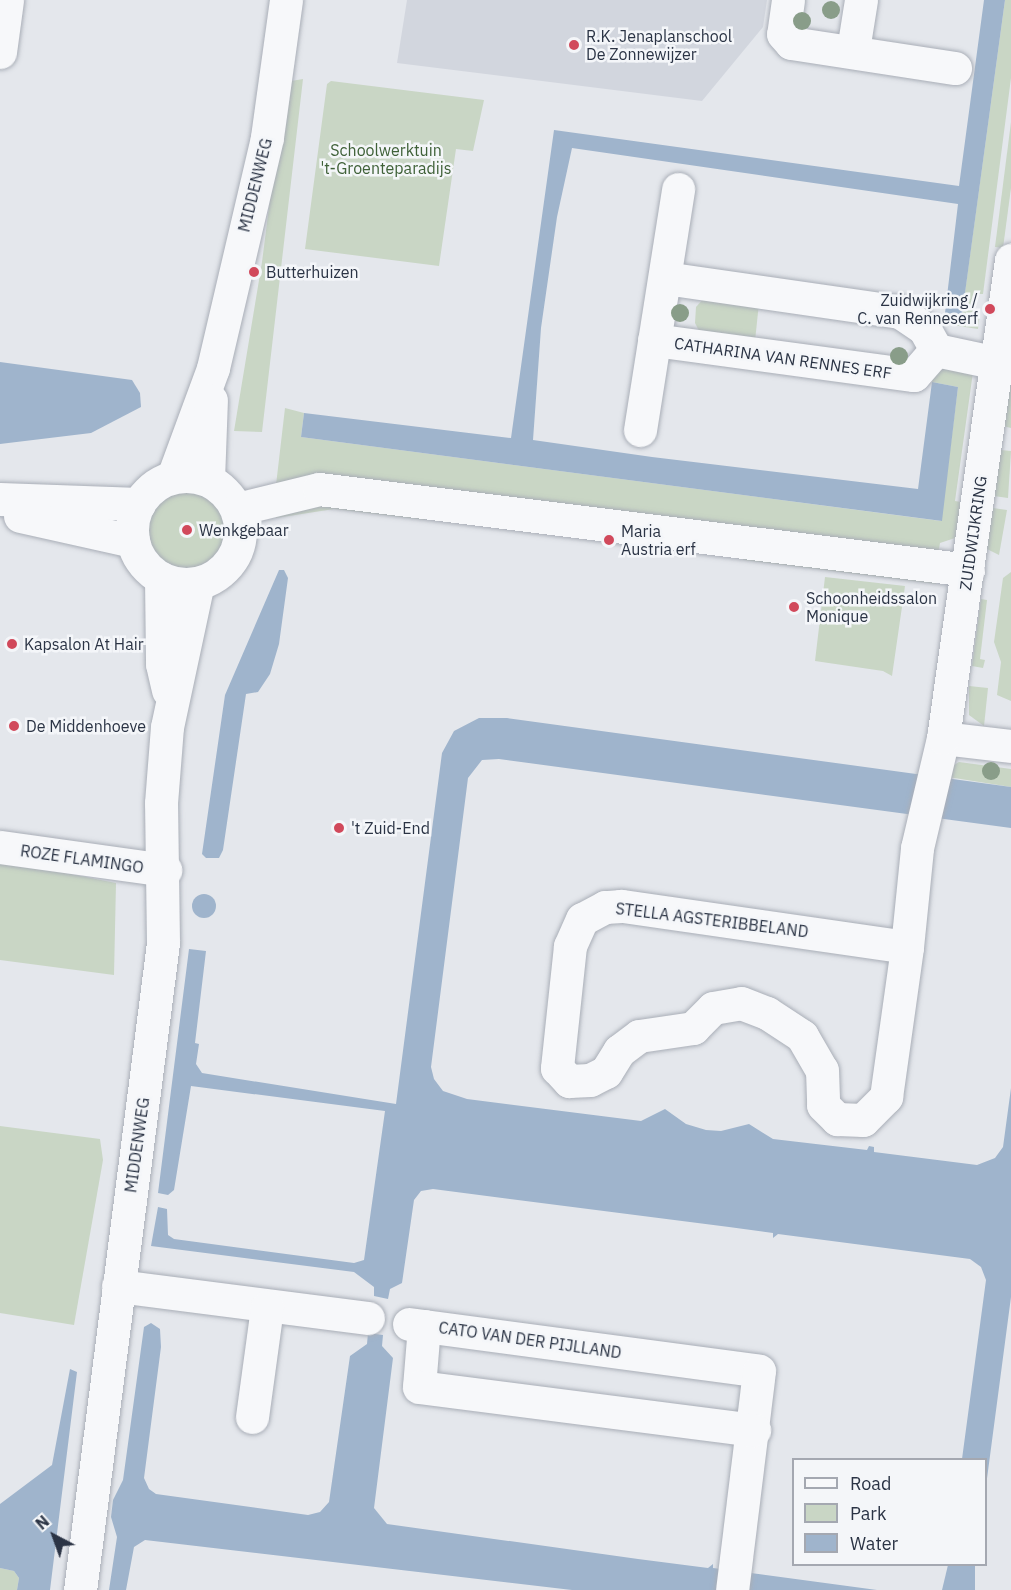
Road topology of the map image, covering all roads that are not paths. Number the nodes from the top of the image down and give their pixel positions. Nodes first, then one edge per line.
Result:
1 (7, 0) edge
2 (286, 0) edge
3 (788, 0) edge
4 (861, 0) edge
5 (853, 50) junction
6 (0, 52) edge
7 (955, 68) dead end
8 (678, 189) dead end
9 (1010, 269) edge
10 (665, 278) junction
11 (654, 340) junction
12 (936, 350) junction
13 (998, 363) junction
14 (213, 368) junction
15 (640, 430) dead end
16 (173, 477) junction
17 (208, 480) junction
18 (0, 499) edge
19 (139, 504) junction
20 (237, 509) junction
21 (0, 512) edge
22 (133, 541) junction
23 (968, 570) junction
24 (162, 578) junction
25 (198, 583) junction
26 (171, 700) junction
27 (943, 738) junction
28 (1011, 746) edge
29 (0, 847) edge
30 (165, 870) junction
31 (908, 947) junction
32 (118, 1286) junction
33 (267, 1307) junction
34 (368, 1318) dead end
35 (252, 1417) dead end
36 (754, 1430) junction
37 (734, 1577) edge
38 (80, 1590) edge

1 - 6 street
2 - 14 street, MIDDENWEG
3 - 5 street
4 - 5 street
5 - 7 street
8 - 10 street, CATHARINA VAN RENNES ERF
9 - 13 street, ZUIDWIJKRING
10 - 11 street, CATHARINA VAN RENNES ERF
10 - 12 street
11 - 12 street, CATHARINA VAN RENNES ERF
11 - 15 street, CATHARINA VAN RENNES ERF
12 - 13 street
13 - 23 street, ZUIDWIJKRING
14 - 16 street, MIDDENWEG
14 - 17 street, MIDDENWEG
16 - 17 street
16 - 19 street
17 - 20 street
18 - 19 street
19 - 22 street
20 - 23 street
20 - 25 street
21 - 22 street
22 - 24 street
23 - 27 street, ZUIDWIJKRING
24 - 25 street
24 - 26 street, MIDDENWEG
25 - 26 street, MIDDENWEG
26 - 30 street, MIDDENWEG
27 - 28 street
27 - 31 street, STELLA AGSTERIBBELAND
29 - 30 street, ROZE FLAMINGO
30 - 32 street, MIDDENWEG
31 - 31 street, STELLA AGSTERIBBELAND
32 - 33 street
32 - 38 street, MIDDENWEG
33 - 34 street
33 - 35 street
36 - 36 street, CATO VAN DER PIJLLAND
36 - 37 street, CATO VAN DER PIJLLAND

